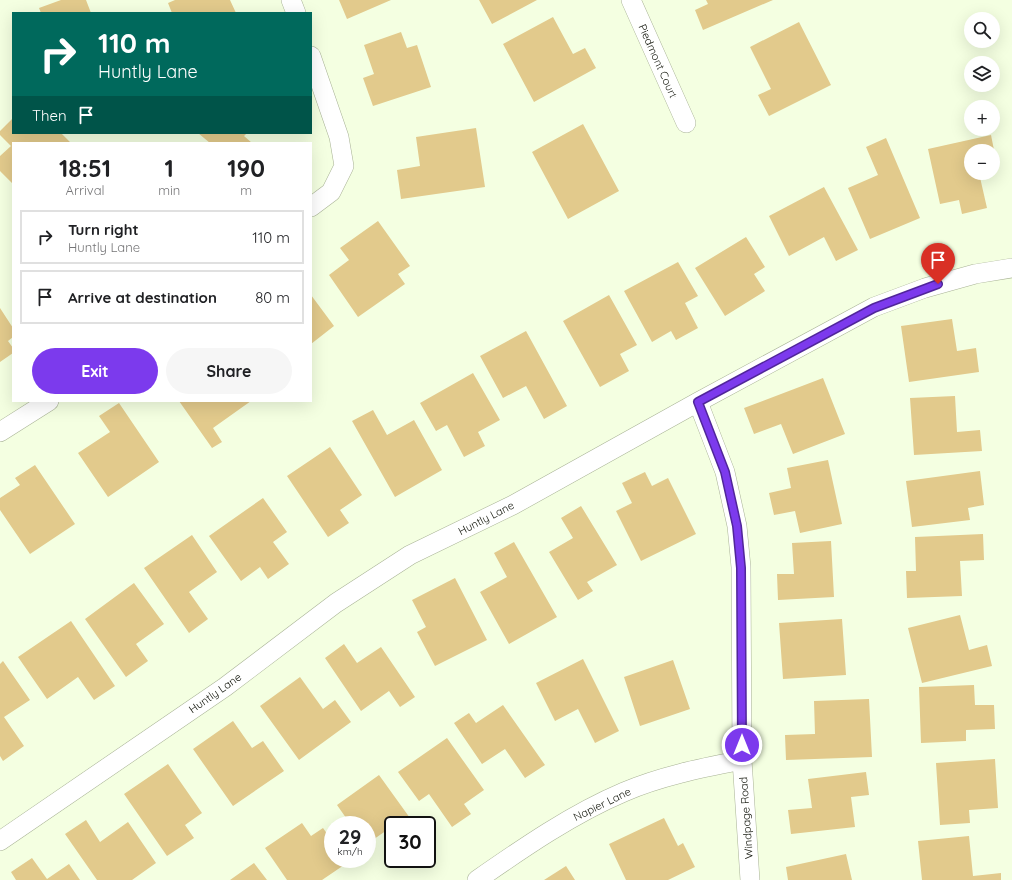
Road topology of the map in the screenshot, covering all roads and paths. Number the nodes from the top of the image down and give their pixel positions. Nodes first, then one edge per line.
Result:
1 (291, 0) edge
2 (631, 0) edge
3 (296, 12) edge
4 (312, 59) edge
5 (686, 123) dead end
6 (312, 206) edge
7 (1012, 268) edge
8 (47, 402) edge
9 (698, 402) junction
10 (0, 432) edge
11 (742, 760) junction
12 (0, 841) edge
13 (477, 880) edge
14 (750, 880) edge

1 - 3 street
2 - 5 street, Piedmont Court
4 - 6 street
7 - 9 street, Huntly Lane
8 - 10 street
9 - 11 street, Windpage Road
9 - 12 street, Huntly Lane
11 - 13 street, Napier Lane
11 - 14 street, Windpage Road

